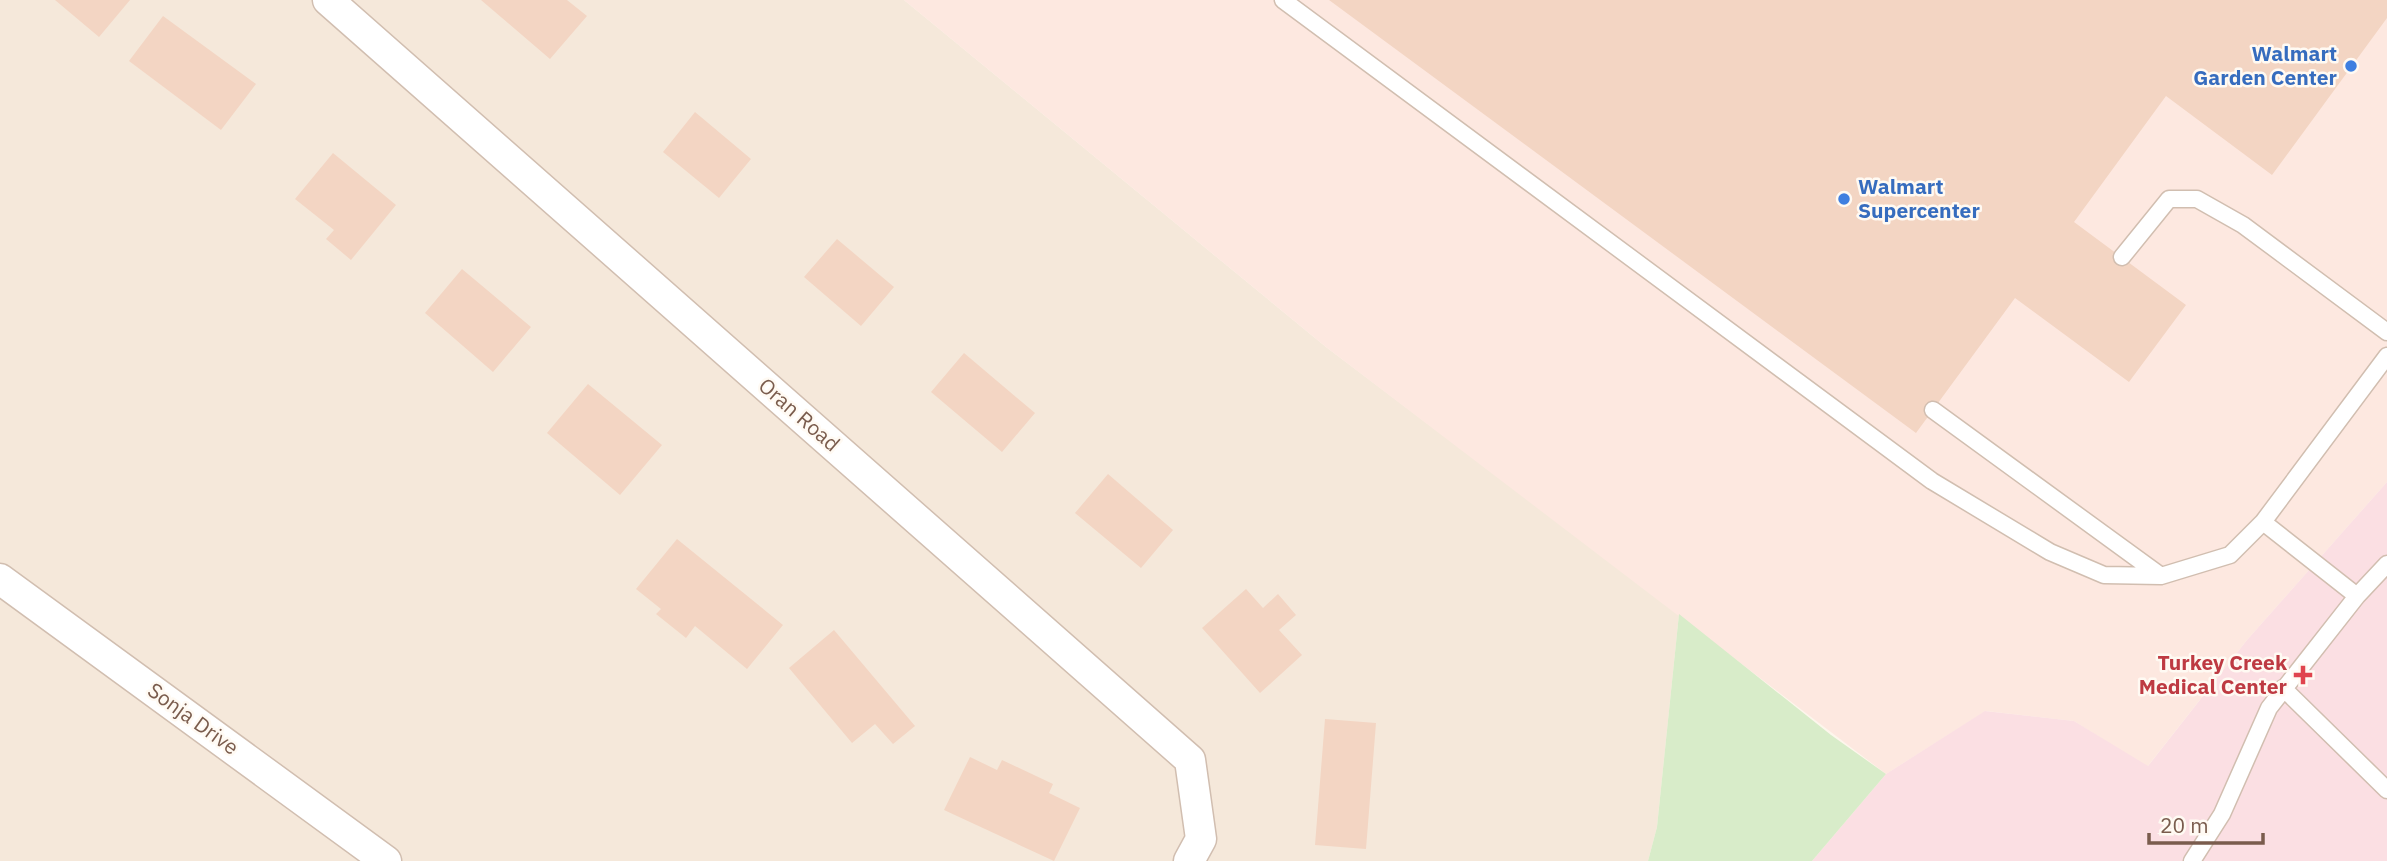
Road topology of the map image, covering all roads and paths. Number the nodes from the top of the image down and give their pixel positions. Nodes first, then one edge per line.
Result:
1 (328, 0) edge
2 (1283, 0) edge
3 (2122, 257) dead end
4 (2387, 332) edge
5 (2387, 356) edge
6 (1933, 410) dead end
7 (2263, 522) junction
8 (2387, 564) edge
9 (2161, 576) junction
10 (0, 579) edge
11 (2357, 596) junction
12 (2283, 688) junction
13 (2387, 790) edge
14 (386, 861) edge
15 (1189, 861) edge
16 (2192, 861) edge

1 - 15 street, Oran Road
2 - 9 lane
3 - 4 lane
5 - 7 lane
6 - 9 lane
7 - 9 lane
7 - 11 lane
8 - 11 lane
10 - 14 street, Sonja Drive
11 - 12 lane
12 - 13 lane
12 - 16 lane

